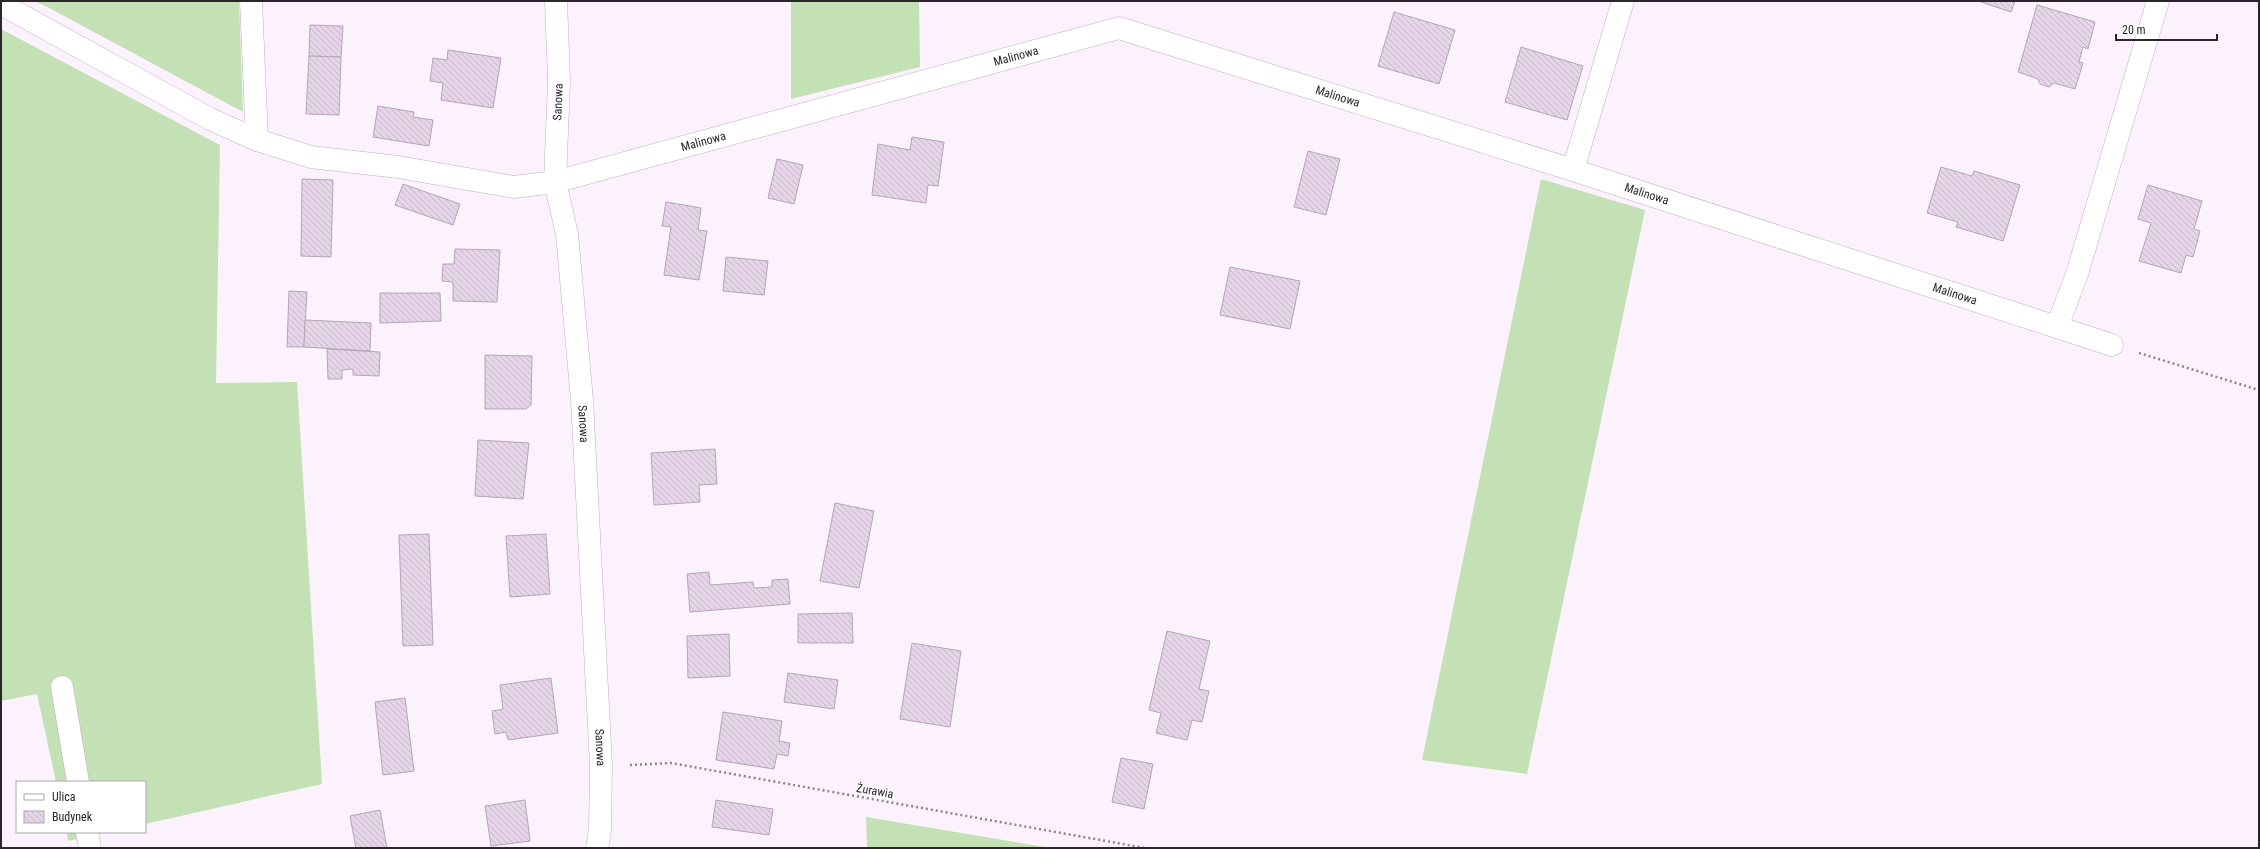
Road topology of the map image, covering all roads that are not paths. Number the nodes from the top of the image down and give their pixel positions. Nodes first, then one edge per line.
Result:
1 (251, 1) edge
2 (556, 1) edge
3 (1623, 1) edge
4 (2158, 1) edge
5 (1, 4) edge
6 (258, 140) junction
7 (1573, 170) junction
8 (555, 182) junction
9 (2058, 327) junction
10 (2112, 344) road end
11 (62, 687) dead end
12 (78, 781) edge
13 (87, 833) edge
14 (90, 848) edge
15 (597, 848) edge

1 - 6 street
2 - 8 street, Sanowa
3 - 7 street
4 - 9 street
5 - 6 street, Malinowa
6 - 8 street, Malinowa
7 - 8 street, Malinowa
7 - 9 street, Malinowa
8 - 15 street, Sanowa
9 - 10 street, Malinowa
11 - 12 street
13 - 14 street

